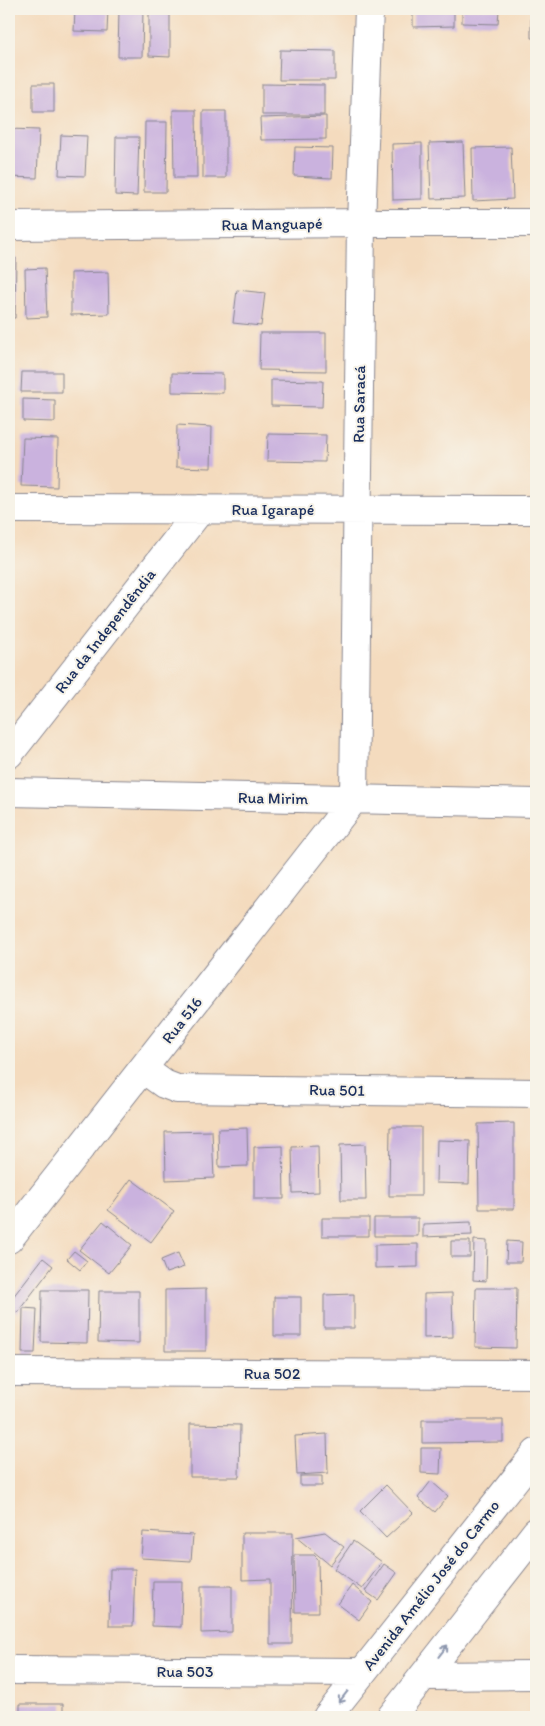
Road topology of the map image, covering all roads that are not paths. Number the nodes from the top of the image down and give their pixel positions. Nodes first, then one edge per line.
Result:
1 (369, 9) edge
2 (361, 223) junction
3 (536, 223) edge
4 (9, 226) edge
5 (9, 509) edge
6 (201, 509) junction
7 (358, 510) junction
8 (536, 510) edge
9 (9, 754) edge
10 (9, 792) edge
11 (354, 799) junction
12 (536, 803) edge
13 (143, 1069) junction
14 (536, 1093) edge
15 (9, 1239) edge
16 (9, 1372) edge
17 (536, 1374) edge
18 (536, 1454) edge
19 (536, 1532) edge
20 (9, 1670) edge
21 (362, 1672) junction
22 (536, 1675) edge
23 (423, 1676) junction
24 (327, 1717) edge
25 (391, 1717) edge

1 - 2 street, Rua Saracá
2 - 3 street, Rua Manguapé
2 - 4 street, Rua Manguapé
2 - 7 street, Rua Saracá
5 - 6 street, Rua Igarapé
6 - 7 street, Rua Igarapé
6 - 9 street, Rua da Independêndia
7 - 8 street, Rua Igarapé
7 - 11 street, Rua Saracá
10 - 11 street, Rua Mirim
11 - 12 street, Rua Mirim
11 - 13 street, Rua 516
13 - 14 street, Rua 501
13 - 15 street, Rua 516
16 - 17 street, Rua 502
18 - 21 street, Avenida Amélio José do Carmo
23 -> 19 street
20 - 21 street, Rua 503
21 -> 24 street, Avenida Amélio José do Carmo
22 - 23 street
23 - 25 street

